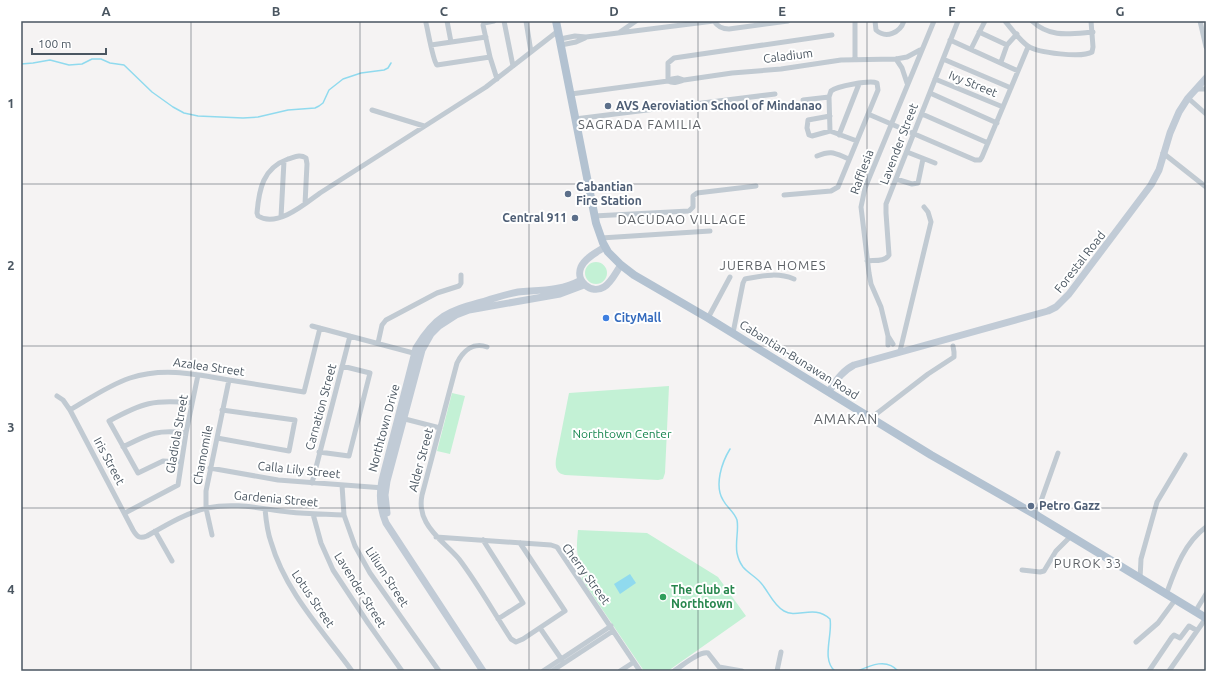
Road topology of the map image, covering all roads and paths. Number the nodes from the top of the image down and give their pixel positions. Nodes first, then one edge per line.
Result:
1 (447, 21) edge
2 (494, 21) edge
3 (504, 21) edge
4 (526, 21) edge
5 (556, 21) edge
6 (625, 21) edge
7 (636, 21) edge
8 (714, 21) edge
9 (788, 21) edge
10 (855, 21) edge
11 (875, 21) edge
12 (904, 21) edge
13 (934, 21) edge
14 (958, 21) edge
15 (985, 21) edge
16 (1005, 21) edge
17 (1032, 21) edge
18 (1091, 21) edge
19 (1200, 21) edge
20 (775, 22) edge
21 (426, 23) dead end
22 (748, 24) edge
23 (558, 30) junction
24 (627, 30) junction
25 (979, 32) junction
26 (1093, 32) junction
27 (1016, 34) junction
28 (832, 35) dead end
29 (486, 37) junction
30 (950, 40) junction
31 (451, 42) junction
32 (561, 42) junction
33 (432, 45) junction
34 (1008, 45) junction
35 (1028, 46) junction
36 (1206, 47) edge
37 (921, 49) junction
38 (971, 49) junction
39 (531, 52) junction
40 (490, 57) junction
41 (855, 59) junction
42 (896, 59) junction
43 (943, 59) junction
44 (1001, 62) junction
45 (513, 66) junction
46 (1018, 71) junction
47 (1206, 78) edge
48 (497, 79) junction
49 (935, 79) junction
50 (668, 81) junction
51 (907, 83) junction
52 (859, 84) junction
53 (1011, 88) junction
54 (1197, 88) junction
55 (1206, 89) edge
56 (930, 93) junction
57 (570, 94) junction
58 (775, 94) dead end
59 (829, 97) junction
60 (1188, 98) junction
61 (803, 100) dead end
62 (1003, 107) junction
63 (372, 110) dead end
64 (868, 114) junction
65 (922, 114) junction
66 (1206, 114) edge
67 (830, 116) junction
68 (575, 119) junction
69 (891, 123) junction
70 (997, 123) junction
71 (424, 126) junction
72 (830, 132) junction
73 (914, 133) junction
74 (839, 135) junction
75 (857, 141) junction
76 (988, 143) junction
77 (907, 152) junction
78 (1163, 152) junction
79 (817, 156) dead end
80 (923, 158) junction
81 (849, 159) junction
82 (284, 161) junction
83 (935, 163) dead end
84 (896, 179) junction
85 (756, 186) dead end
86 (1206, 187) edge
87 (784, 195) dead end
88 (304, 204) junction
89 (924, 207) dead end
90 (594, 216) junction
91 (281, 217) junction
92 (710, 231) dead end
93 (601, 238) junction
94 (605, 247) junction
95 (867, 261) junction
96 (621, 265) junction
97 (461, 275) dead end
98 (730, 277) dead end
99 (794, 279) dead end
100 (582, 283) junction
101 (708, 318) junction
102 (312, 326) dead end
103 (320, 328) junction
104 (733, 333) junction
105 (350, 336) junction
106 (378, 343) junction
107 (953, 346) dead end
108 (487, 347) dead end
109 (892, 349) junction
110 (418, 354) junction
111 (342, 366) junction
112 (198, 375) junction
113 (229, 380) junction
114 (829, 391) junction
115 (58, 396) dead end
116 (192, 404) junction
117 (70, 410) junction
118 (222, 410) junction
119 (401, 418) junction
120 (871, 418) junction
121 (440, 428) junction
122 (186, 433) junction
123 (217, 438) junction
124 (123, 447) junction
125 (319, 452) junction
126 (1058, 453) dead end
127 (1185, 455) dead end
128 (181, 462) junction
129 (210, 468) junction
130 (312, 483) junction
131 (342, 485) junction
132 (383, 488) junction
133 (206, 508) junction
134 (265, 509) junction
135 (125, 513) junction
136 (313, 514) junction
137 (344, 515) junction
138 (1036, 515) junction
139 (1206, 527) edge
140 (155, 532) junction
141 (212, 535) dead end
142 (1071, 536) junction
143 (436, 537) junction
144 (141, 538) joint
145 (456, 538) junction
146 (483, 540) junction
147 (520, 543) junction
148 (452, 552) junction
149 (172, 561) dead end
150 (1022, 570) dead end
151 (1140, 579) junction
152 (1206, 594) edge
153 (1166, 595) junction
154 (1175, 600) junction
155 (1195, 612) junction
156 (1206, 618) edge
157 (498, 619) junction
158 (540, 628) junction
159 (612, 628) junction
160 (1196, 630) junction
161 (1136, 642) dead end
162 (781, 652) dead end
163 (563, 661) junction
164 (634, 662) junction
165 (677, 670) edge
166 (352, 671) edge
167 (402, 671) edge
168 (439, 671) edge
169 (483, 671) edge
170 (489, 671) edge
171 (543, 671) edge
172 (552, 671) edge
173 (620, 671) edge
174 (640, 671) edge
175 (742, 671) edge
176 (777, 671) edge
177 (1149, 671) edge
178 (1169, 671) edge

1 - 31 street
2 - 29 street
3 - 45 street
4 - 39 street
5 - 23 main road, Cabantian-Bunawan Road
6 - 24 street
7 - 24 street
8 - 22 street
8 - 24 street
9 - 20 street
10 - 41 street
11 - 12 street
13 - 37 street, Rafflesia
14 - 30 street, Lavender Street
15 - 25 street
16 - 27 street
17 - 26 street
18 - 26 street
19 - 36 street
20 - 22 street
21 - 33 street
23 - 32 main road, Cabantian-Bunawan Road
23 - 39 street
24 - 32 street
25 - 34 street
25 - 38 street
26 - 35 street
27 - 34 street
27 - 35 street
28 - 50 street
29 - 31 street
29 - 40 street
30 - 38 street
30 - 43 street, Lavender Street
31 - 33 street
32 - 57 main road, Cabantian-Bunawan Road
33 - 40 street
34 - 44 street
35 - 46 street
37 - 42 street, Caladium
37 - 51 street, Rafflesia
38 - 44 street
39 - 45 street
40 - 48 street
41 - 42 street, Caladium
41 - 50 street, Caladium
42 - 51 street
43 - 49 street, Lavender Street
43 - 53 street
44 - 46 street
45 - 48 street
46 - 53 street
47 - 54 street, Forestal Road
48 - 71 street
49 - 56 street, Lavender Street
49 - 62 street, Ivy Street
50 - 57 street, Caladium
51 - 69 street, Rafflesia
52 - 59 street
52 - 64 street
52 - 74 street
53 - 62 street
54 - 55 street
54 - 60 street, Forestal Road
56 - 65 street, Lavender Street
56 - 70 street
57 - 68 main road, Cabantian-Bunawan Road
58 - 68 street
59 - 61 street
59 - 67 street
60 - 66 street
60 - 78 street, Forestal Road
62 - 70 street
63 - 71 street
64 - 69 street
64 - 75 street
65 - 73 street, Lavender Street
65 - 76 street
67 - 72 street
67 - 72 street
68 - 90 main road, Cabantian-Bunawan Road
69 - 73 street
69 - 95 street, Rafflesia
70 - 76 street
71 - 88 street
72 - 74 street
73 - 76 street
73 - 77 street, Lavender Street
74 - 75 street
75 - 81 street
77 - 80 street
77 - 84 street, Lavender Street
78 - 86 street
78 - 109 street, Forestal Road
79 - 81 street
80 - 83 street
80 - 84 street
81 - 87 street
82 - 88 street
82 - 91 street
82 - 91 street
84 - 95 street, Lavender Street
85 - 90 street
88 - 91 street
89 - 109 street
90 - 93 main road, Cabantian-Bunawan Road
92 - 93 street
93 - 94 main road, Cabantian-Bunawan Road
94 - 96 main road, Cabantian-Bunawan Road
94 - 100 street
95 - 109 street, Rafflesia
96 - 100 street
96 - 101 main road, Cabantian-Bunawan Road
97 - 106 street
98 - 101 street
99 - 104 street
100 - 110 street, Northtown Drive
101 - 104 main road, Cabantian-Bunawan Road
102 - 103 street
103 - 105 street
103 - 113 street, Azalea Street
104 - 114 main road, Cabantian-Bunawan Road
105 - 106 street
105 - 111 street, Carnation Street
106 - 110 street
107 - 120 street
108 - 121 street, Alder Street
109 - 114 street, Forestal Road
110 - 119 street, Northtown Drive
111 - 125 street, Carnation Street
111 - 125 street
112 - 113 street, Azalea Street
112 - 116 street, Gladiola Street
112 - 117 street, Azalea Street
113 - 118 street, Chamomile
114 - 120 main road, Cabantian-Bunawan Road
115 - 117 street, Iris Street
116 - 122 street, Gladiola Street
116 - 124 street
117 - 135 street, Iris Street
118 - 123 street, Chamomile
118 - 123 street
119 - 121 street
119 - 132 street, Northtown Drive
120 - 138 main road, Cabantian-Bunawan Road
121 - 143 street, Alder Street
122 - 124 street
122 - 128 street, Gladiola Street
123 - 129 street, Chamomile
124 - 128 street
125 - 130 street, Carnation Street
126 - 138 street
127 - 151 street
128 - 135 street, Gladiola Street
129 - 130 street, Calla Lily Street
129 - 133 street, Chamomile
130 - 131 street, Calla Lily Street
131 - 132 street, Calla Lily Street
131 - 137 street, Lilium Street
132 - 169 street, Northtown Drive
132 - 170 street, Northtown Drive
133 - 134 street, Gardenia Street
133 - 140 street, Gardenia Street
133 - 141 street, Chamomile
134 - 136 street, Gardenia Street
134 - 166 street, Lotus Street
135 - 144 street, Iris Street
136 - 137 street, Gardenia Street
136 - 167 street, Lavender Street
137 - 168 street, Lilium Street
138 - 142 main road, Cabantian-Bunawan Road
139 - 153 street
140 - 144 street, Gardenia Street
140 - 149 street
142 - 150 street
142 - 151 main road, Cabantian-Bunawan Road
143 - 145 street, Cherry Street
143 - 148 street, Alder Street
145 - 146 street, Cherry Street
145 - 148 street
146 - 147 street, Cherry Street
146 - 157 street
147 - 158 street
147 - 159 street, Cherry Street
148 - 157 street, Alder Street
151 - 153 main road, Cabantian-Bunawan Road
152 - 155 street
153 - 154 main road, Cabantian-Bunawan Road
154 - 155 main road, Cabantian-Bunawan Road
154 - 161 street
155 - 156 main road, Cabantian-Bunawan Road
156 - 160 street
157 - 158 street, Alder Street
158 - 163 street
159 - 163 street
159 - 164 street, Cherry Street
160 - 177 street
160 - 178 street
162 - 176 street
163 - 171 street
163 - 172 street
164 - 173 street
164 - 174 street, Cherry Street
165 - 175 street

